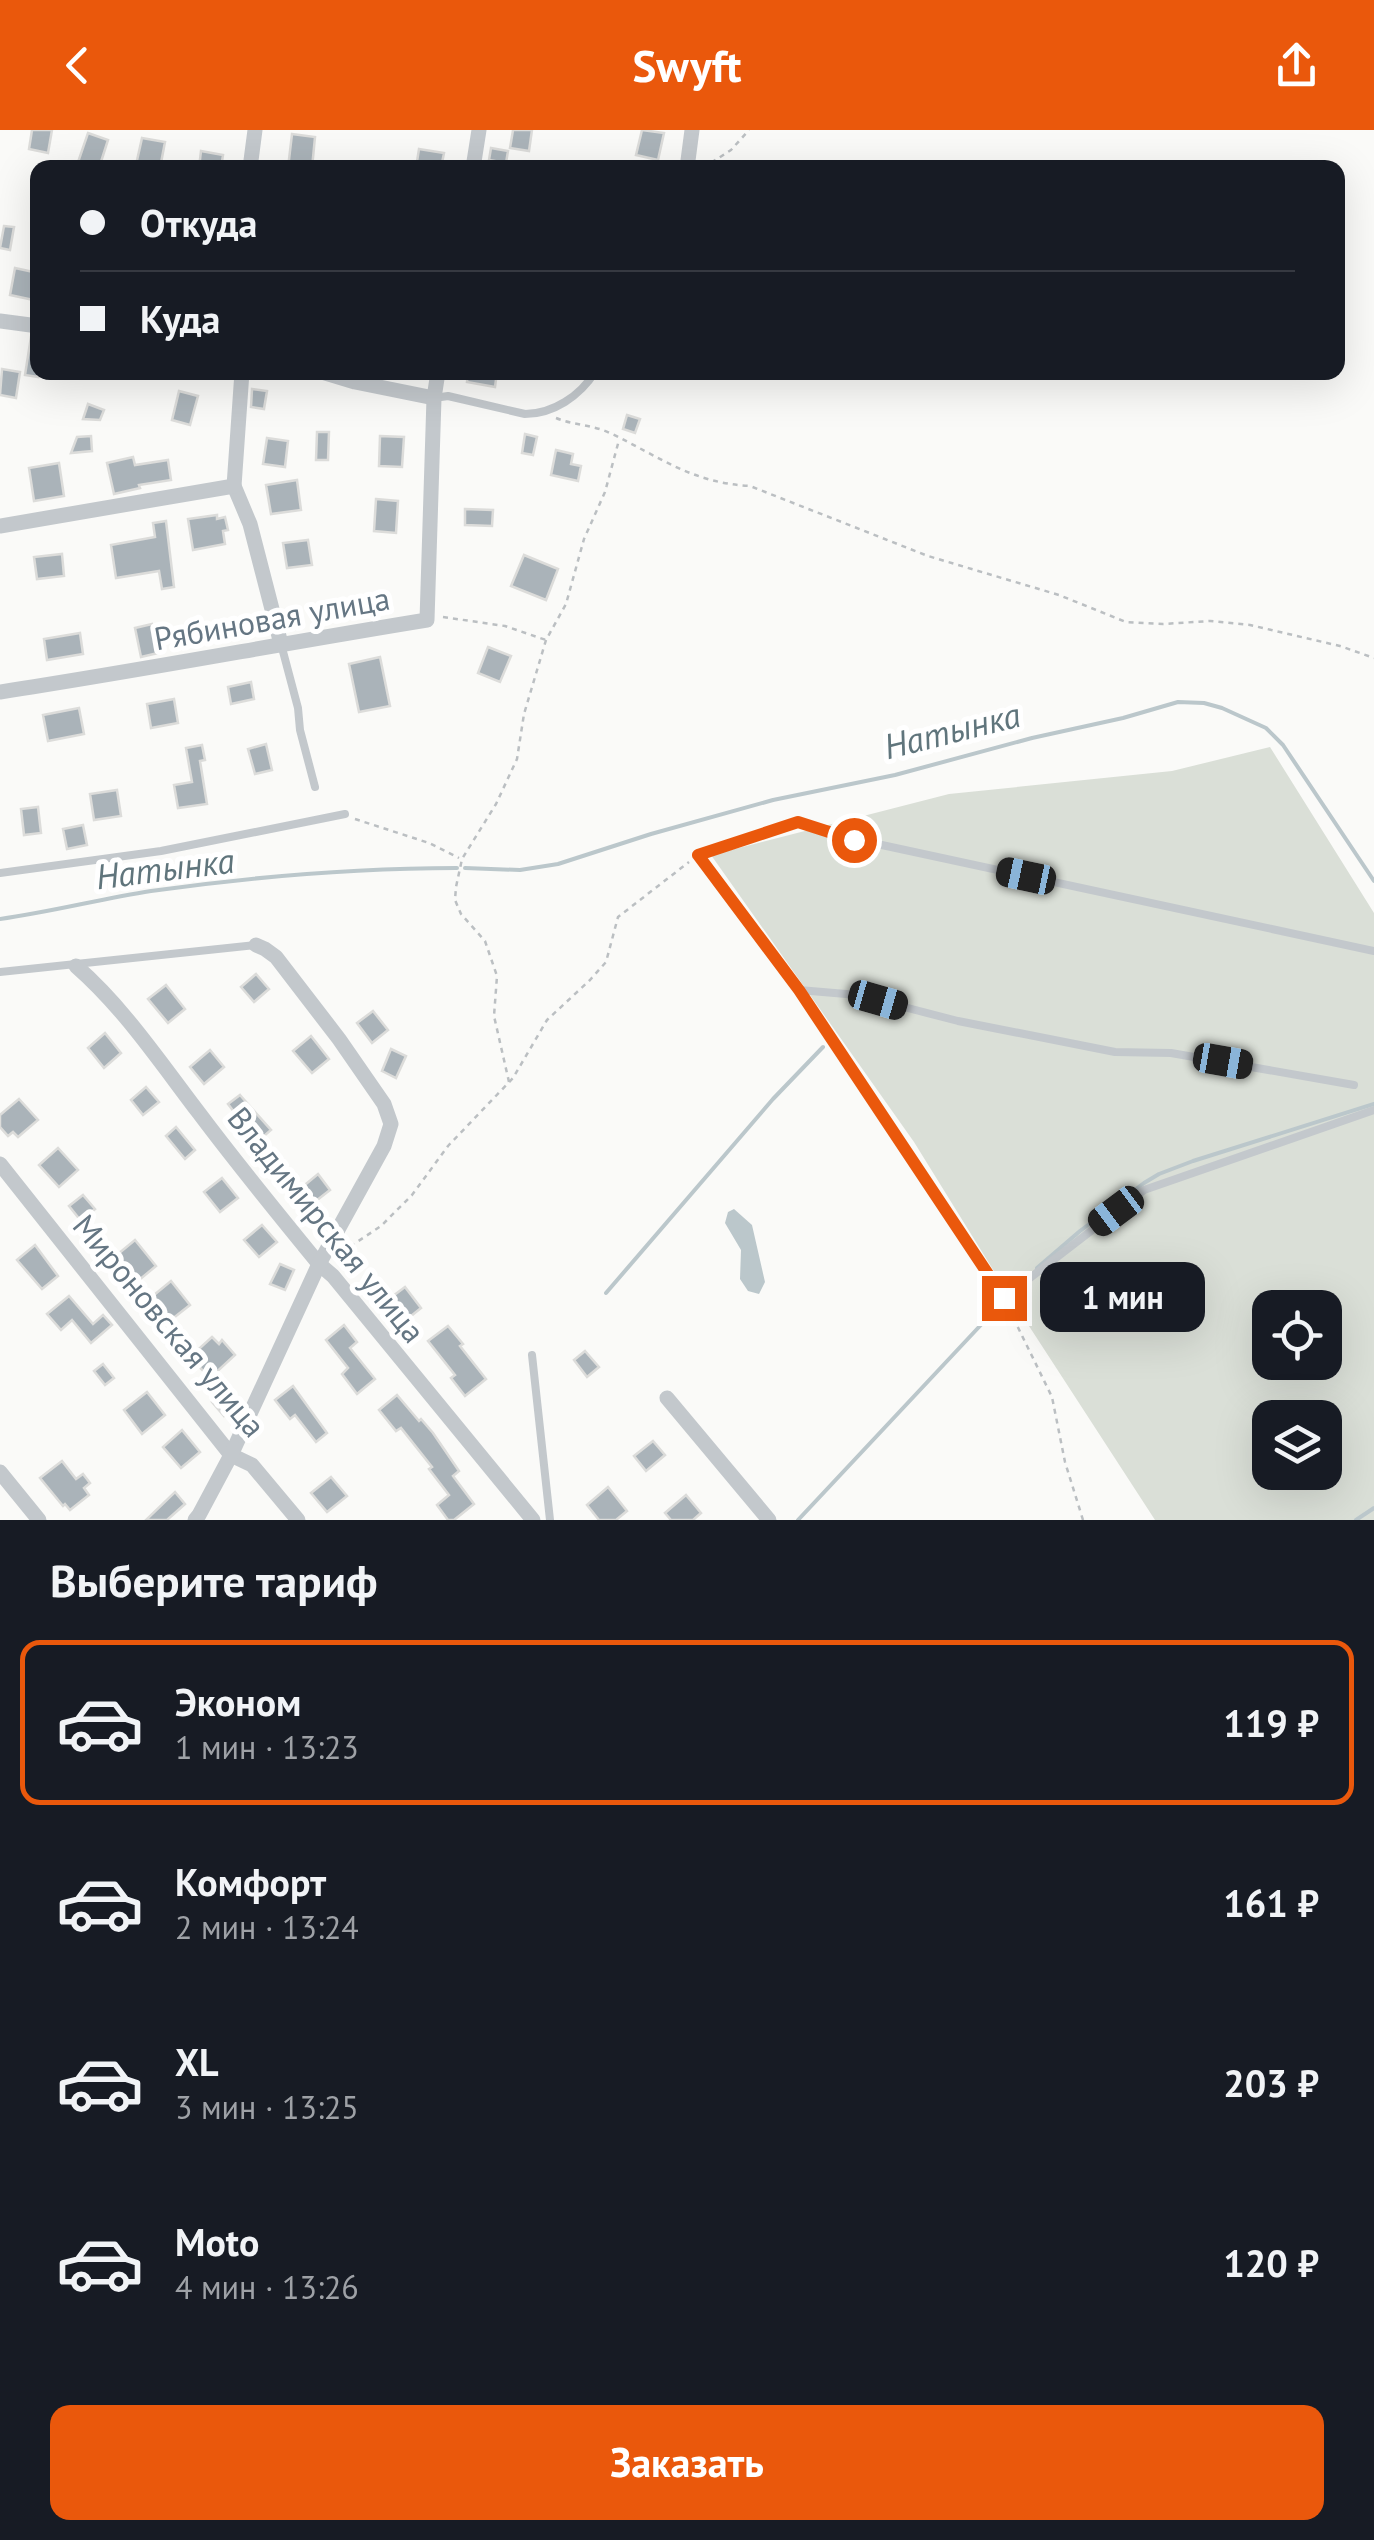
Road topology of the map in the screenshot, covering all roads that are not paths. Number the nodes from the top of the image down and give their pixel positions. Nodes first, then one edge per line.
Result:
1 (255, 130) edge
2 (479, 130) edge
3 (692, 130) edge
4 (251, 160) edge
5 (473, 160) edge
6 (688, 160) edge
7 (0, 321) edge
8 (30, 325) edge
9 (241, 380) edge
10 (348, 380) edge
11 (437, 380) edge
12 (589, 380) edge
13 (434, 398) junction
14 (234, 486) junction
15 (0, 526) edge
16 (281, 644) junction
17 (0, 692) edge
18 (315, 787) dead end
19 (345, 814) road end
20 (0, 873) edge
21 (256, 946) joint
22 (1374, 951) edge
23 (76, 966) junction
24 (0, 972) edge
25 (799, 990) junction
26 (1354, 1084) dead end
27 (1374, 1110) edge
28 (0, 1164) edge
29 (318, 1264) junction
30 (532, 1355) dead end
31 (668, 1398) dead end
32 (231, 1455) junction
33 (0, 1472) edge
34 (39, 1520) edge
35 (194, 1520) edge
36 (298, 1520) edge
37 (532, 1520) edge
38 (550, 1520) edge
39 (769, 1520) edge

1 - 4 street
2 - 5 street
3 - 6 street
7 - 8 street
9 - 14 street
10 - 13 street
11 - 13 street, Рябиновая улица
12 - 13 lane
13 - 16 street, Рябиновая улица
14 - 15 street
14 - 16 street
16 - 17 street, Рябиновая улица
16 - 18 lane
19 - 20 lane
21 - 23 lane
21 - 29 street
22 - 25 lane
23 - 24 lane
23 - 29 street, Владимирская улица
25 - 26 lane
25 - 27 lane
28 - 32 street, Мироновская улица
29 - 32 street
29 - 37 street, Владимирская улица
30 - 38 lane
31 - 39 street
32 - 35 street
32 - 36 street, Мироновская улица
33 - 34 street

